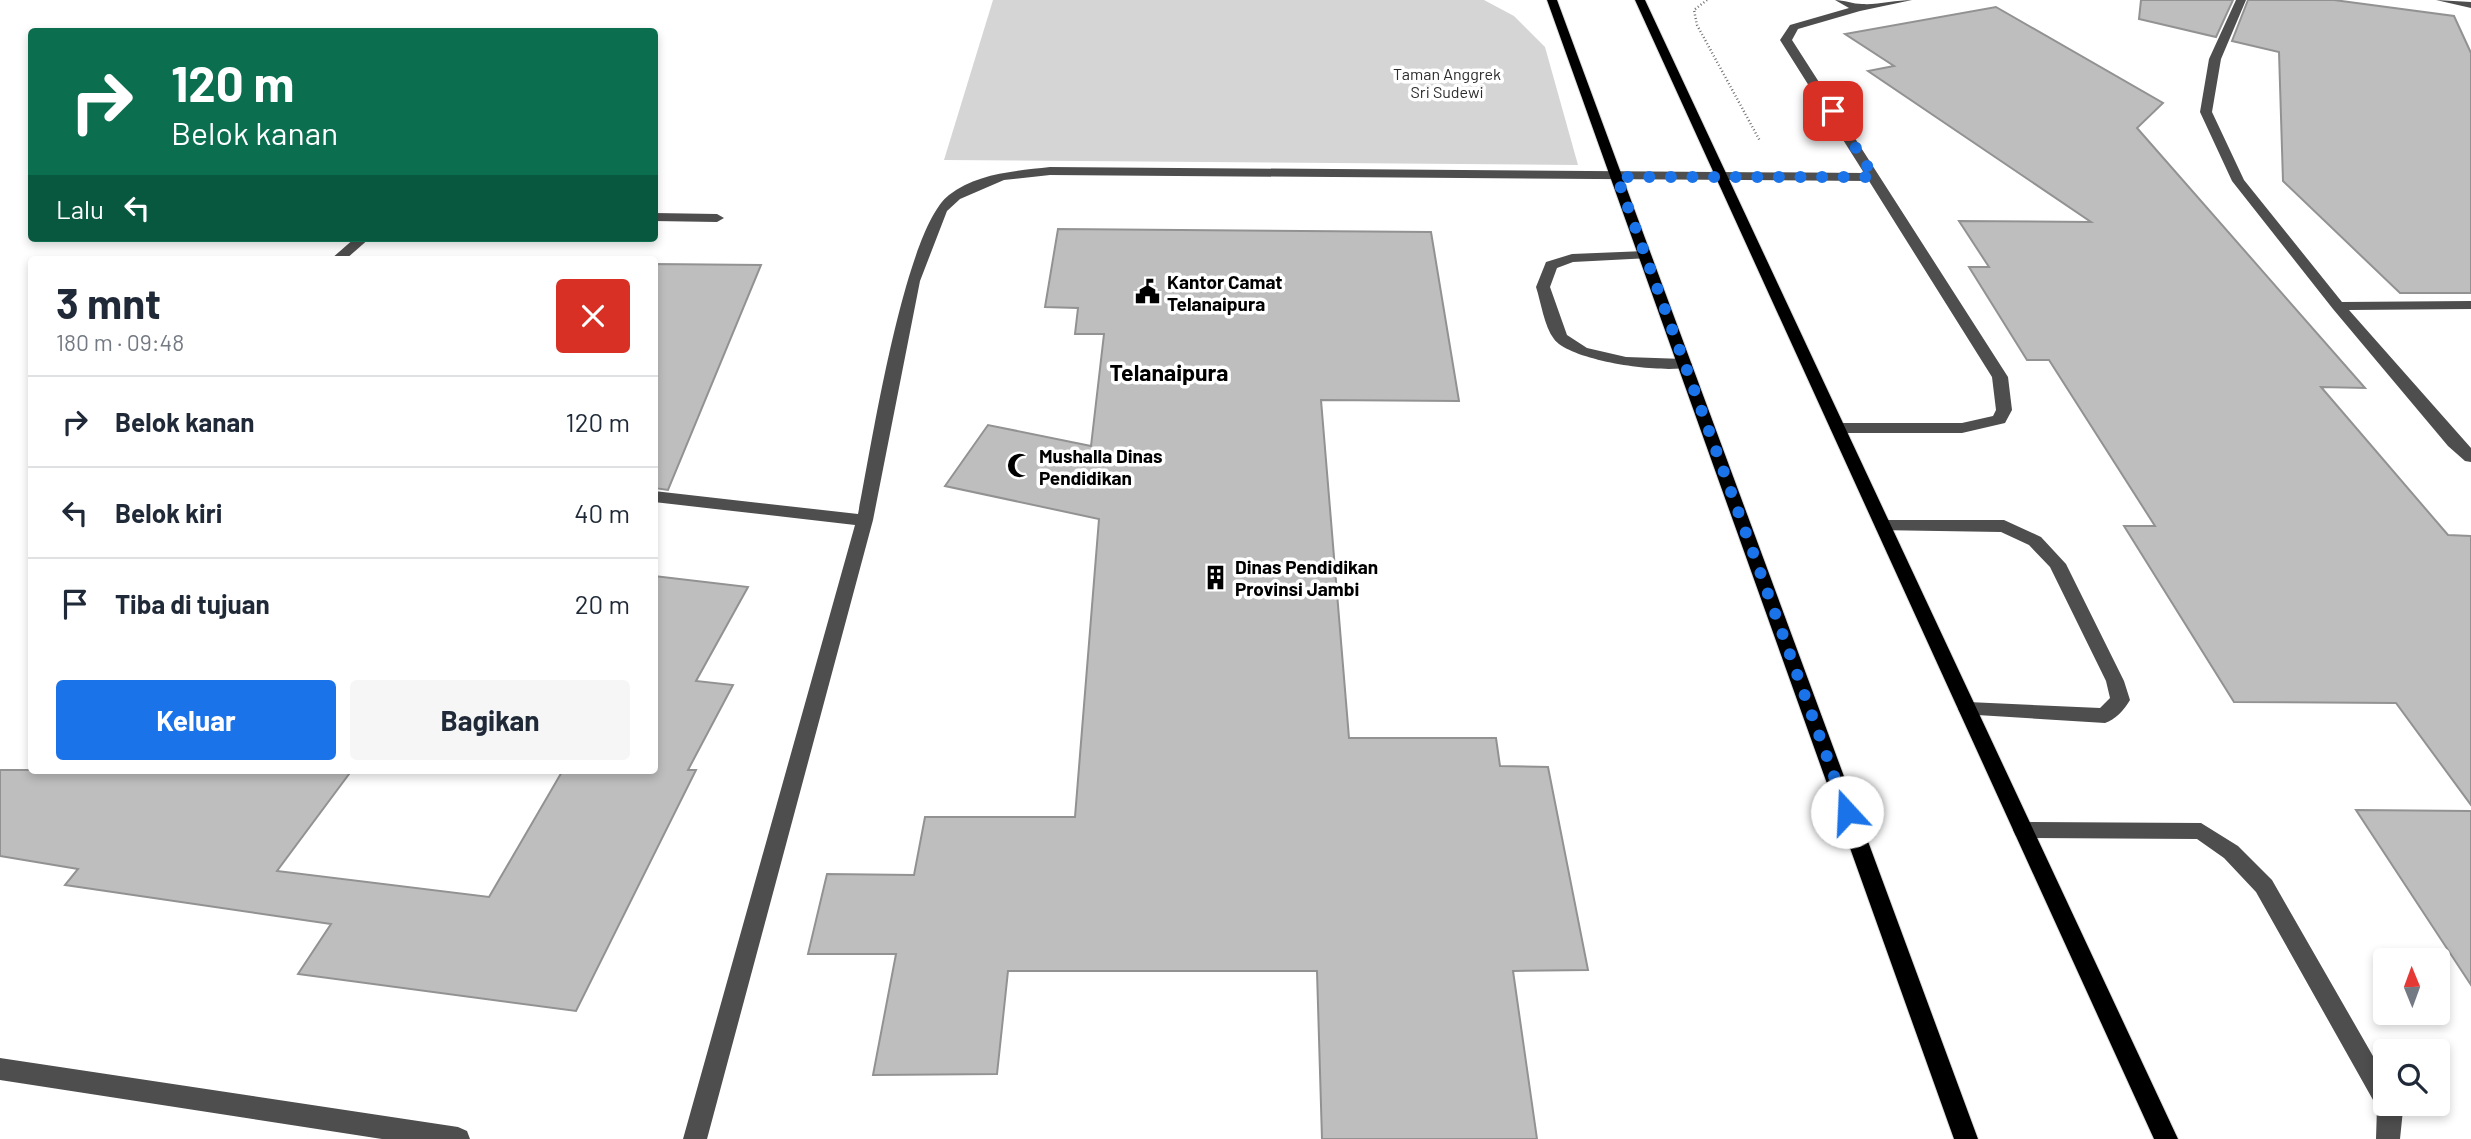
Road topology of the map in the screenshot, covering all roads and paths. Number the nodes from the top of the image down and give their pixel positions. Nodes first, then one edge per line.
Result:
1 (1552, 0) edge
2 (1640, 0) edge
3 (1707, 0) edge
4 (1840, 0) edge
5 (1907, 0) edge
6 (2241, 0) edge
7 (2441, 0) edge
8 (2471, 5) edge
9 (1859, 8) junction
10 (1721, 175) junction
11 (1779, 176) junction
12 (1617, 177) junction
13 (1874, 177) junction
14 (658, 217) edge
15 (717, 218) dead end
16 (358, 242) edge
17 (1645, 254) junction
18 (342, 256) edge
19 (2471, 305) edge
20 (2338, 306) junction
21 (1684, 364) junction
22 (1838, 428) junction
23 (2471, 457) edge
24 (658, 496) edge
25 (865, 520) junction
26 (1883, 526) junction
27 (1968, 709) junction
28 (2024, 830) junction
29 (0, 1069) edge
30 (2373, 1078) edge
31 (2390, 1116) edge
32 (458, 1139) edge
33 (695, 1139) edge
34 (1966, 1139) edge
35 (2166, 1139) edge
36 (2388, 1139) edge

1 - 12 main road
2 - 10 main road
3 - 11 path
4 - 9 street
5 - 9 street
6 - 20 street
7 - 8 street
9 - 13 street
10 - 11 street
10 - 12 street
10 - 22 main road
11 - 13 street
12 - 17 main road
12 - 25 street
13 - 22 street
14 - 15 street
16 - 18 street
17 - 21 main road
17 - 21 street
19 - 20 street
20 - 23 street
21 - 34 main road
22 - 26 main road
24 - 25 street
25 - 33 street
26 - 27 main road
26 - 27 street
27 - 28 main road
28 - 30 street
28 - 35 main road
29 - 32 street
31 - 36 street

